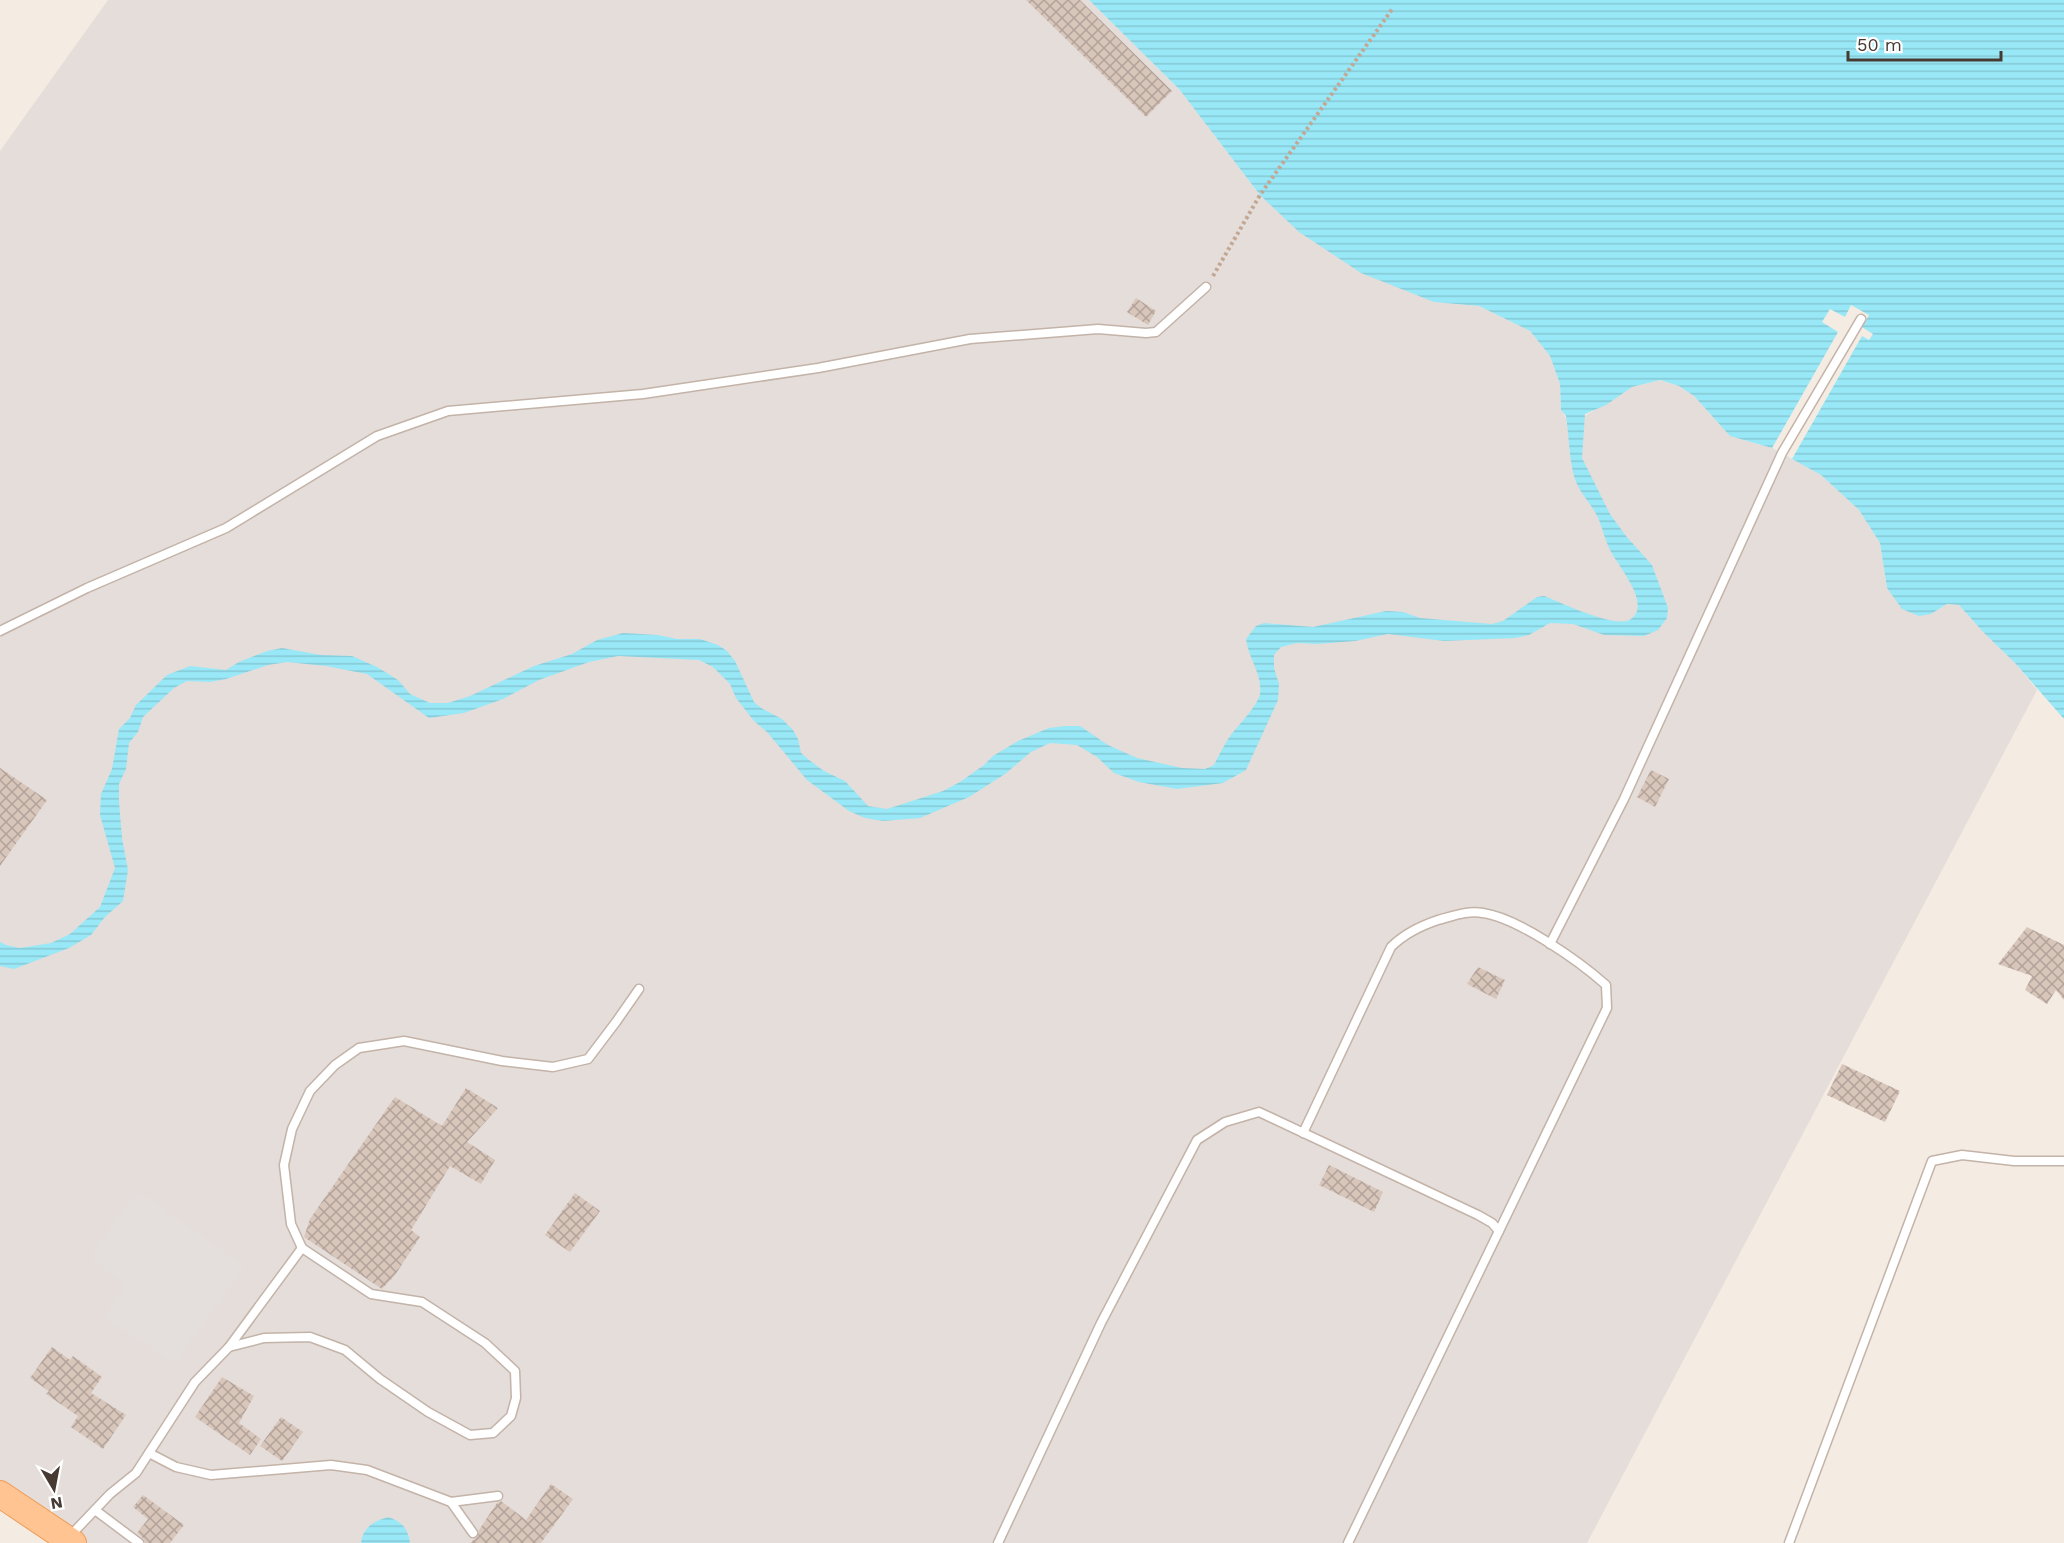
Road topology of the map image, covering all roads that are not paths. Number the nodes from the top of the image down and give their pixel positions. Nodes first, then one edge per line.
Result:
1 (1206, 287) road end
2 (1861, 319) dead end
3 (0, 631) edge
4 (1550, 944) junction
5 (639, 989) dead end
6 (1303, 1133) junction
7 (2064, 1161) edge
8 (1499, 1231) junction
9 (302, 1248) junction
10 (229, 1347) junction
11 (149, 1453) junction
12 (0, 1494) edge
13 (498, 1496) dead end
14 (451, 1502) junction
15 (95, 1510) junction
16 (473, 1533) dead end
17 (70, 1541) edge
18 (139, 1543) edge
19 (998, 1543) edge
20 (1348, 1543) edge
21 (1790, 1543) edge

1 - 3 lane
2 - 4 lane
4 - 6 lane
4 - 8 lane
5 - 9 lane
6 - 8 lane
6 - 19 lane
7 - 21 lane
8 - 20 lane
9 - 10 lane
9 - 10 lane
10 - 11 lane
11 - 14 lane
11 - 15 lane
12 - 17 main road
13 - 14 lane
14 - 16 lane
15 - 17 lane
15 - 18 lane

